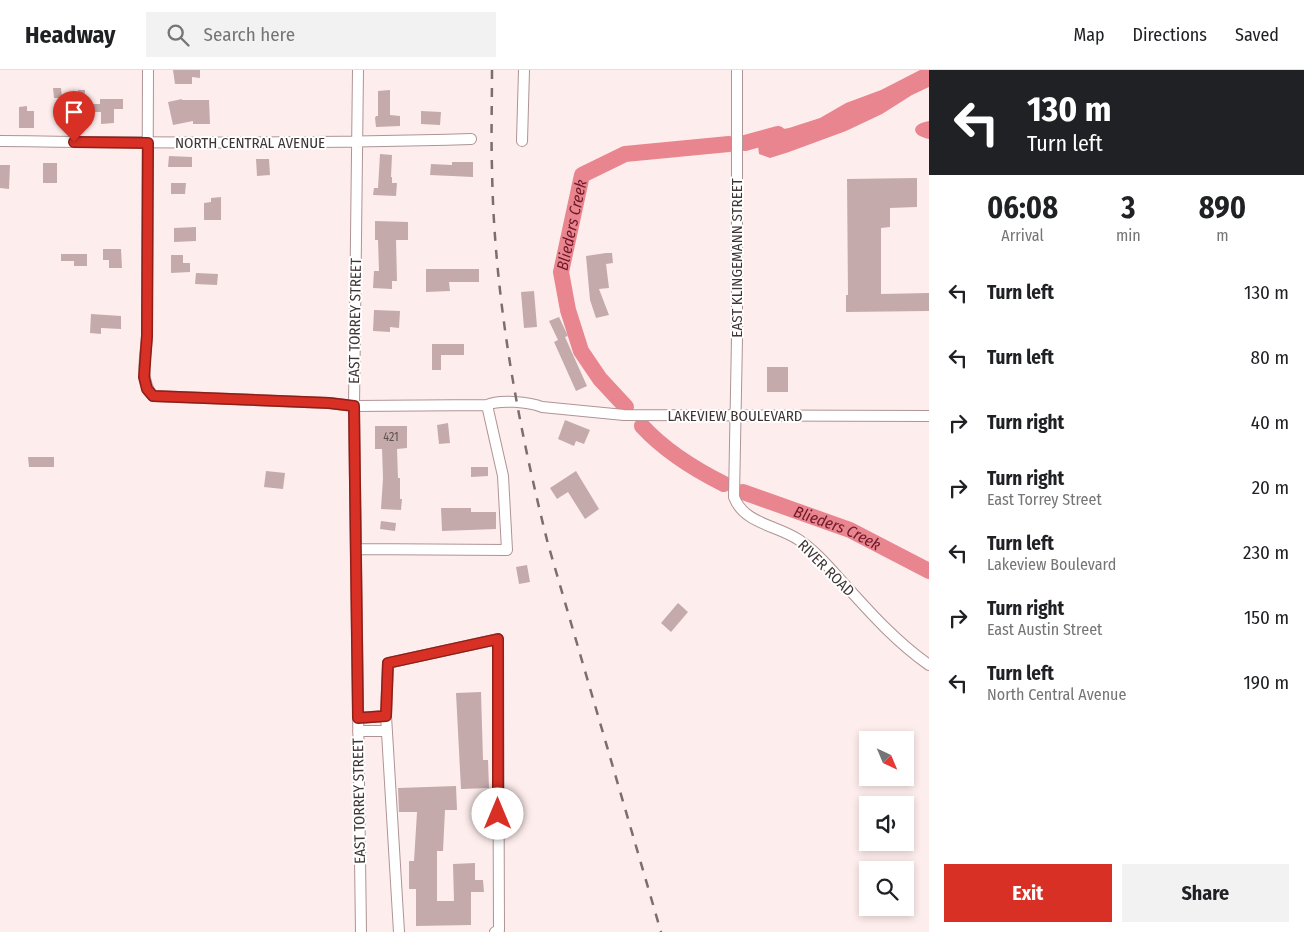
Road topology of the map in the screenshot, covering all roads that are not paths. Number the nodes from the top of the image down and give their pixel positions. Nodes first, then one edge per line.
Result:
1 (148, 70) edge
2 (358, 70) edge
3 (524, 70) edge
4 (737, 70) edge
5 (471, 139) dead end
6 (0, 141) edge
7 (522, 141) dead end
8 (358, 142) junction
9 (148, 143) junction
10 (487, 405) junction
11 (354, 406) junction
12 (736, 416) junction
13 (929, 416) edge
14 (356, 548) junction
15 (929, 665) edge
16 (386, 716) junction
17 (358, 718) junction
18 (358, 731) junction
19 (387, 731) junction
20 (361, 932) edge
21 (399, 932) edge
22 (495, 932) edge

1 - 9 street
2 - 8 street, EAST TORREY STREET
3 - 7 street
4 - 12 street, EAST KLINGEMANN STREET
5 - 8 street, NORTH CENTRAL AVENUE
6 - 9 street, NORTH CENTRAL AVENUE
8 - 9 street, NORTH CENTRAL AVENUE
8 - 11 street, EAST TORREY STREET
9 - 11 street, LAKEVIEW BOULEVARD
10 - 11 street, LAKEVIEW BOULEVARD
10 - 12 street, LAKEVIEW BOULEVARD
10 - 14 street
11 - 14 street, EAST TORREY STREET
12 - 13 street, LAKEVIEW BOULEVARD
12 - 15 street, RIVER ROAD
14 - 17 street, EAST TORREY STREET
16 - 17 street
16 - 19 street
16 - 22 street
17 - 18 street, EAST TORREY STREET
18 - 19 street
18 - 20 street, EAST TORREY STREET
19 - 21 street

